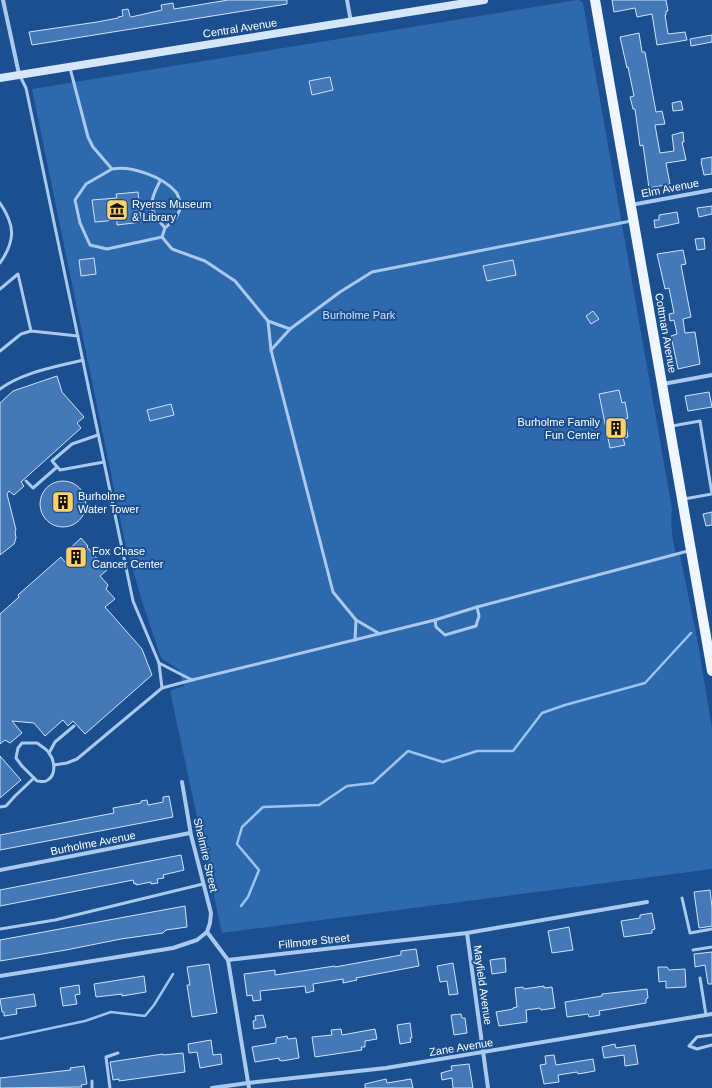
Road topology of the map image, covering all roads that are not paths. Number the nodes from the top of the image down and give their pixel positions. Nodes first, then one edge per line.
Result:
1 (3, 0) edge
2 (347, 0) edge
3 (484, 0) edge
4 (595, 0) edge
5 (351, 22) junction
6 (69, 66) junction
7 (19, 74) junction
8 (0, 78) edge
9 (112, 169) junction
10 (160, 181) junction
11 (712, 190) edge
12 (0, 203) edge
13 (631, 205) junction
14 (634, 220) junction
15 (165, 228) junction
16 (162, 237) junction
17 (0, 262) edge
18 (0, 289) edge
19 (268, 321) junction
20 (290, 329) junction
21 (31, 331) junction
22 (78, 336) junction
23 (271, 350) junction
24 (0, 351) edge
25 (83, 360) junction
26 (712, 375) edge
27 (662, 384) junction
28 (0, 389) edge
29 (670, 426) junction
30 (98, 435) junction
31 (104, 462) junction
32 (57, 467) junction
33 (26, 481) dead end
34 (682, 499) junction
35 (692, 550) junction
36 (477, 607) junction
37 (356, 620) junction
38 (434, 620) junction
39 (708, 626) edge
40 (380, 634) junction
41 (355, 640) junction
42 (159, 663) junction
43 (712, 671) edge
44 (192, 680) junction
45 (162, 688) junction
46 (74, 726) dead end
47 (49, 753) junction
48 (54, 765) junction
49 (34, 778) junction
50 (182, 782) dead end
51 (0, 807) edge
52 (190, 833) junction
53 (0, 870) edge
54 (203, 884) junction
55 (682, 898) dead end
56 (647, 902) dead end
57 (0, 929) edge
58 (712, 930) edge
59 (207, 932) junction
60 (467, 933) junction
61 (712, 947) edge
62 (694, 950) dead end
63 (228, 960) junction
64 (0, 976) edge
65 (700, 978) dead end
66 (712, 1014) edge
67 (706, 1015) junction
68 (712, 1035) edge
69 (712, 1045) edge
70 (118, 1053) dead end
71 (483, 1053) junction
72 (92, 1081) dead end
73 (248, 1083) junction
74 (92, 1088) edge
75 (110, 1088) edge
76 (212, 1088) edge
77 (249, 1088) edge
78 (488, 1088) edge

1 - 7 street
2 - 5 street
3 - 5 main road, Central Avenue
4 - 13 main road, Cottman Avenue
5 - 6 main road, Central Avenue
6 - 7 main road, Central Avenue
6 - 9 lane
7 - 8 main road, Central Avenue
7 - 22 lane
9 - 10 lane
9 - 16 lane
10 - 15 lane
10 - 15 lane
11 - 13 street, Elm Avenue
12 - 17 lane
13 - 14 main road, Cottman Avenue
14 - 20 lane
14 - 27 main road, Cottman Avenue
15 - 16 lane
16 - 19 lane
18 - 21 lane
19 - 20 lane
19 - 23 lane
20 - 23 lane
21 - 22 lane
21 - 24 lane
22 - 25 lane
23 - 37 lane
25 - 28 lane
25 - 30 lane
26 - 27 street
27 - 29 main road, Cottman Avenue
29 - 34 main road, Cottman Avenue
29 - 34 lane
30 - 31 lane
30 - 32 lane
31 - 32 lane
31 - 42 lane
32 - 33 lane
34 - 35 main road, Cottman Avenue
35 - 36 lane
35 - 39 main road, Cottman Avenue
36 - 38 lane
36 - 38 lane
37 - 40 lane
37 - 41 lane
38 - 40 lane
39 - 43 main road, Cottman Avenue
40 - 41 lane
41 - 44 lane
42 - 44 lane
42 - 45 lane
44 - 45 lane
45 - 48 lane
46 - 47 lane
47 - 48 lane
47 - 49 lane
48 - 49 lane
49 - 51 lane
50 - 52 street, Shelmire Street
52 - 53 street, Burholme Avenue
52 - 54 street, Shelmire Street
54 - 57 lane
54 - 59 street, Shelmire Street
55 - 58 lane
56 - 60 street, Fillmore Street
59 - 63 street
59 - 64 street
60 - 63 street, Fillmore Street
60 - 71 street, Mayfield Avenue
61 - 62 lane
63 - 73 street
65 - 67 lane
66 - 67 street, Zane Avenue
67 - 71 street, Zane Avenue
68 - 69 lane
70 - 75 lane
71 - 73 street, Zane Avenue
71 - 78 street, Mayfield Avenue
72 - 74 lane
73 - 76 street, Zane Avenue
73 - 77 street

